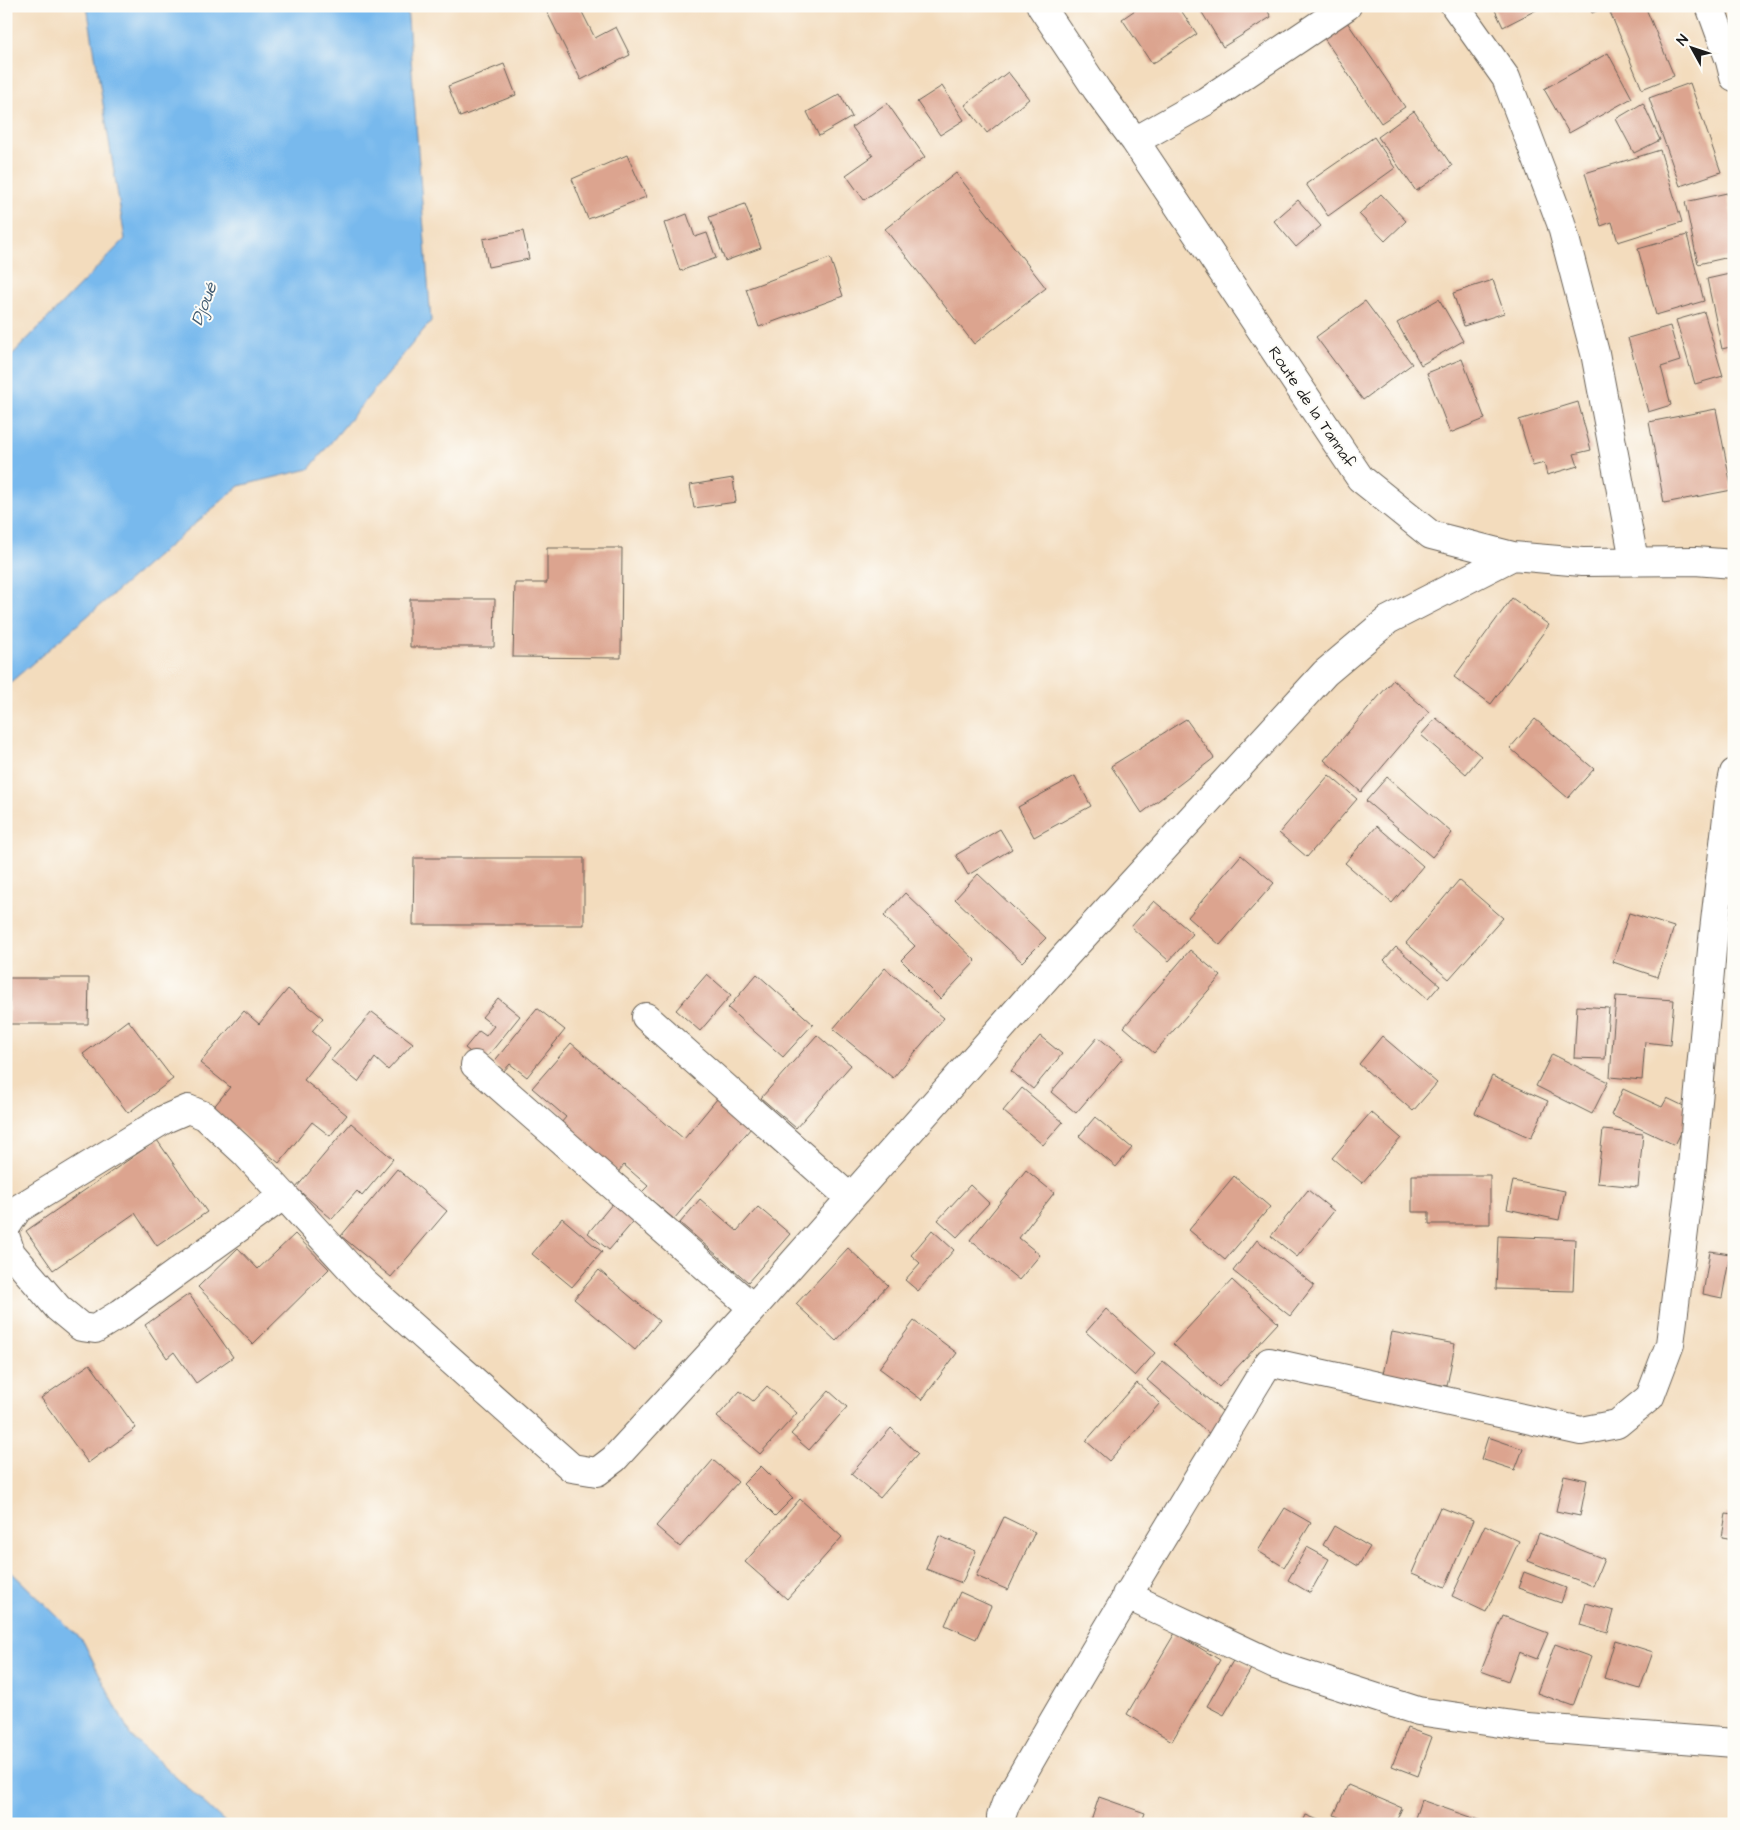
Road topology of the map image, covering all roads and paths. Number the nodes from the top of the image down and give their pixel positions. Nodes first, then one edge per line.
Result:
1 (1041, 6) edge
2 (1347, 6) edge
3 (1455, 6) edge
4 (1710, 6) edge
5 (1734, 78) edge
6 (1134, 141) junction
7 (1513, 556) junction
8 (1634, 560) junction
9 (1734, 564) edge
10 (1734, 773) edge
11 (646, 1017) dead end
12 (475, 1065) dead end
13 (284, 1195) junction
14 (850, 1198) junction
15 (6, 1227) edge
16 (6, 1238) edge
17 (753, 1308) junction
18 (1126, 1595) junction
19 (1734, 1743) edge
20 (1002, 1824) edge

1 - 6 street, Route de la Tannaf
2 - 6 street
3 - 8 street
4 - 5 street
6 - 7 street, Route de la Tannaf
7 - 8 street, Route de la Tannaf
7 - 14 street
8 - 9 street, Route de la Tannaf
10 - 18 street
11 - 14 street
12 - 17 street
13 - 15 street
13 - 16 street
13 - 17 street
14 - 17 street
18 - 19 street
18 - 20 street

